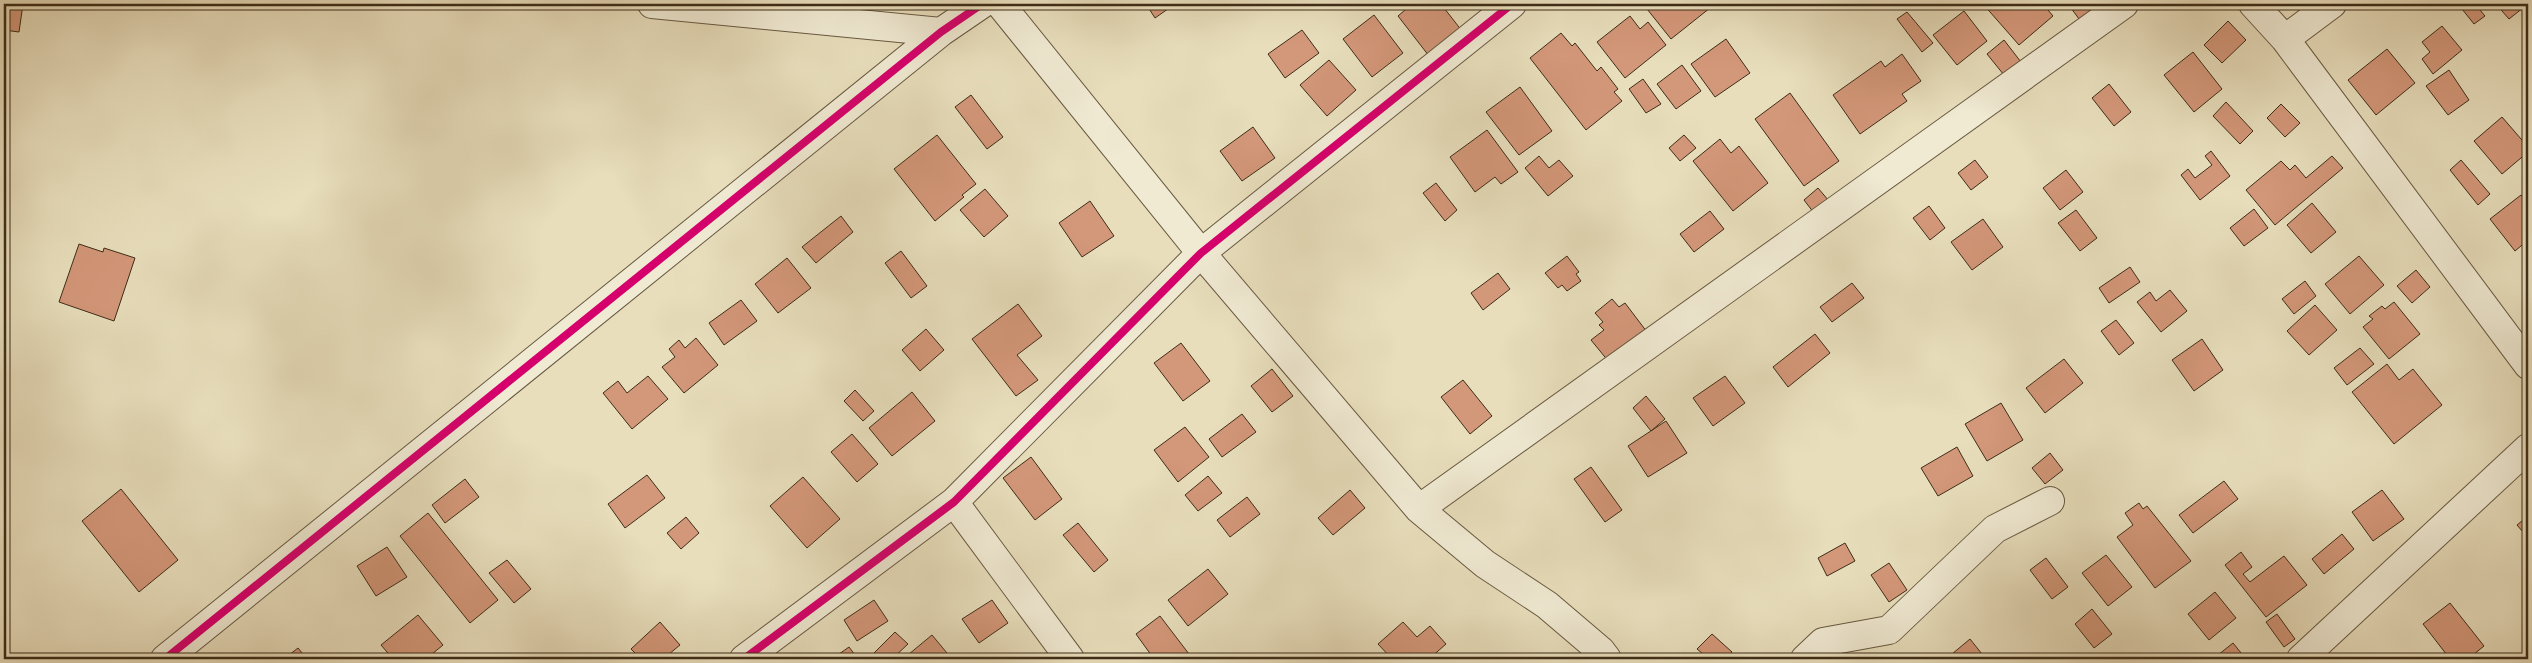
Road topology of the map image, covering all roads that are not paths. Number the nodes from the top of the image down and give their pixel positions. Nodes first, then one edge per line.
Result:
1 (652, 4) edge
2 (982, 4) edge
3 (1000, 4) edge
4 (1512, 4) edge
5 (2124, 4) edge
6 (2253, 4) edge
7 (2332, 4) edge
8 (941, 32) junction
9 (2285, 40) junction
10 (1201, 253) junction
11 (2528, 365) edge
12 (2528, 448) edge
13 (2050, 501) dead end
14 (954, 502) junction
15 (1418, 509) junction
16 (2305, 658) edge
17 (165, 659) edge
18 (744, 659) edge
19 (1070, 659) edge
20 (1607, 659) edge
21 (1805, 659) edge

1 - 8 street
2 - 8 street
3 - 10 street
4 - 10 street
5 - 15 street
6 - 9 street
7 - 9 street
8 - 17 street
9 - 11 street
10 - 14 street
10 - 15 street
12 - 16 street
13 - 21 street
14 - 18 street
14 - 19 street
15 - 20 street

